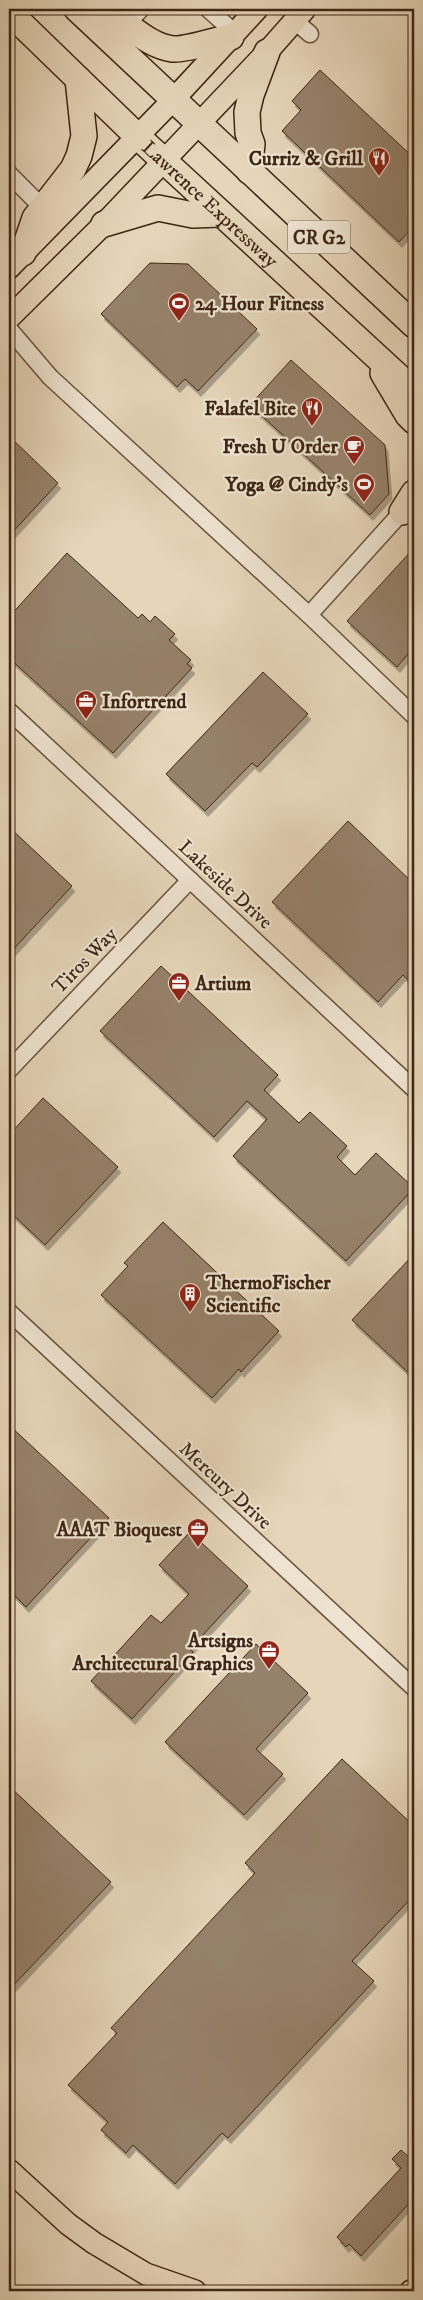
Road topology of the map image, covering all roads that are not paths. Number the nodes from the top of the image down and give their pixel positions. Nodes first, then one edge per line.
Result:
1 (77, 9) edge
2 (102, 9) edge
3 (208, 9) edge
4 (257, 9) edge
5 (9, 12) edge
6 (134, 16) edge
7 (303, 22) edge
8 (233, 35) junction
9 (267, 52) junction
10 (78, 79) junction
11 (173, 100) junction
12 (199, 124) junction
13 (137, 136) junction
14 (164, 161) junction
15 (249, 172) junction
16 (9, 174) edge
17 (43, 208) junction
18 (221, 214) junction
19 (104, 224) junction
20 (16, 261) edge
21 (9, 318) edge
22 (414, 325) edge
23 (9, 330) edge
24 (370, 352) junction
25 (414, 391) edge
26 (414, 421) edge
27 (410, 503) edge
28 (309, 615) junction
29 (9, 710) edge
30 (414, 716) edge
31 (190, 880) junction
32 (9, 1070) edge
33 (414, 1089) edge
34 (9, 1312) edge
35 (414, 1688) edge
36 (9, 2170) edge
37 (414, 2290) edge
38 (195, 2291) edge
39 (410, 2291) edge

1 - 11 highway, CR G2
2 - 6 highway
3 - 8 street
4 - 8 main road
5 - 10 highway, Lawrence Expressway / CR G2
6 - 8 highway
7 - 9 main road
8 - 11 main road
9 - 12 main road
9 - 15 highway
10 - 13 highway, Lawrence Expressway / CR G2
10 - 17 highway
11 - 12 highway, CR G2
11 - 13 main road
12 - 14 main road
12 - 15 highway, CR G2
13 - 14 highway, Lawrence Expressway / CR G2
13 - 20 main road
14 - 18 highway, Lawrence Expressway / CR G2
14 - 19 main road
15 - 22 highway, CR G2
16 - 17 street
17 - 20 highway
18 - 19 highway
18 - 24 highway, Lawrence Expressway / CR G2
19 - 21 main road
23 - 28 street
24 - 25 highway, Lawrence Expressway / CR G2
24 - 26 highway
27 - 28 street
28 - 30 street
29 - 31 street, Lakeside Drive
31 - 32 street, Tiros Way
31 - 33 street, Lakeside Drive
34 - 35 street, Mercury Drive
36 - 38 main road
37 - 39 main road

